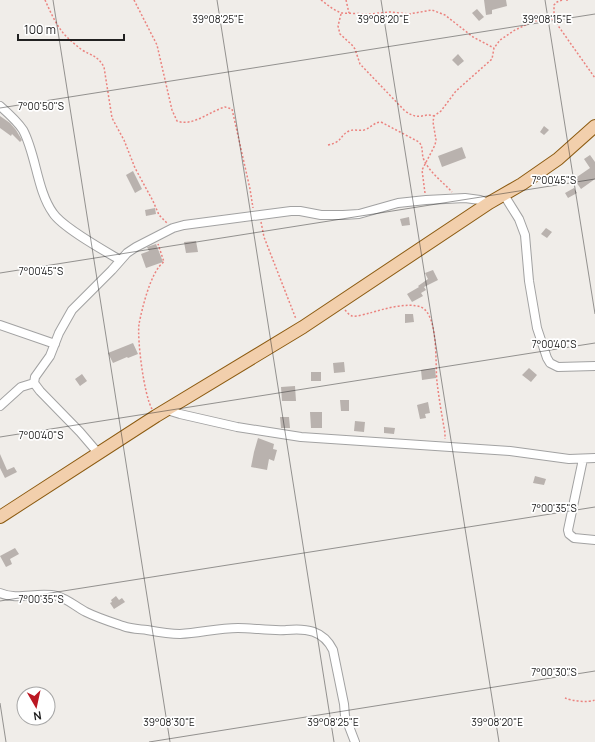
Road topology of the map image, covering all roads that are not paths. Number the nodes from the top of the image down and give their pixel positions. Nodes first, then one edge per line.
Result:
1 (0, 106) edge
2 (595, 126) edge
3 (504, 195) junction
4 (490, 203) junction
5 (120, 260) junction
6 (0, 325) edge
7 (55, 344) junction
8 (595, 366) edge
9 (34, 383) junction
10 (0, 406) edge
11 (167, 410) junction
12 (98, 453) junction
13 (595, 458) edge
14 (583, 459) junction
15 (0, 517) edge
16 (595, 540) edge
17 (0, 593) edge
18 (355, 742) edge

1 - 5 street
2 - 3 main road
3 - 4 main road
3 - 8 street
4 - 5 street
4 - 11 main road
5 - 7 street
6 - 7 street
7 - 9 street
9 - 10 street
9 - 12 street
11 - 12 main road
11 - 14 street
12 - 15 main road
13 - 14 street
14 - 16 street
17 - 18 street

